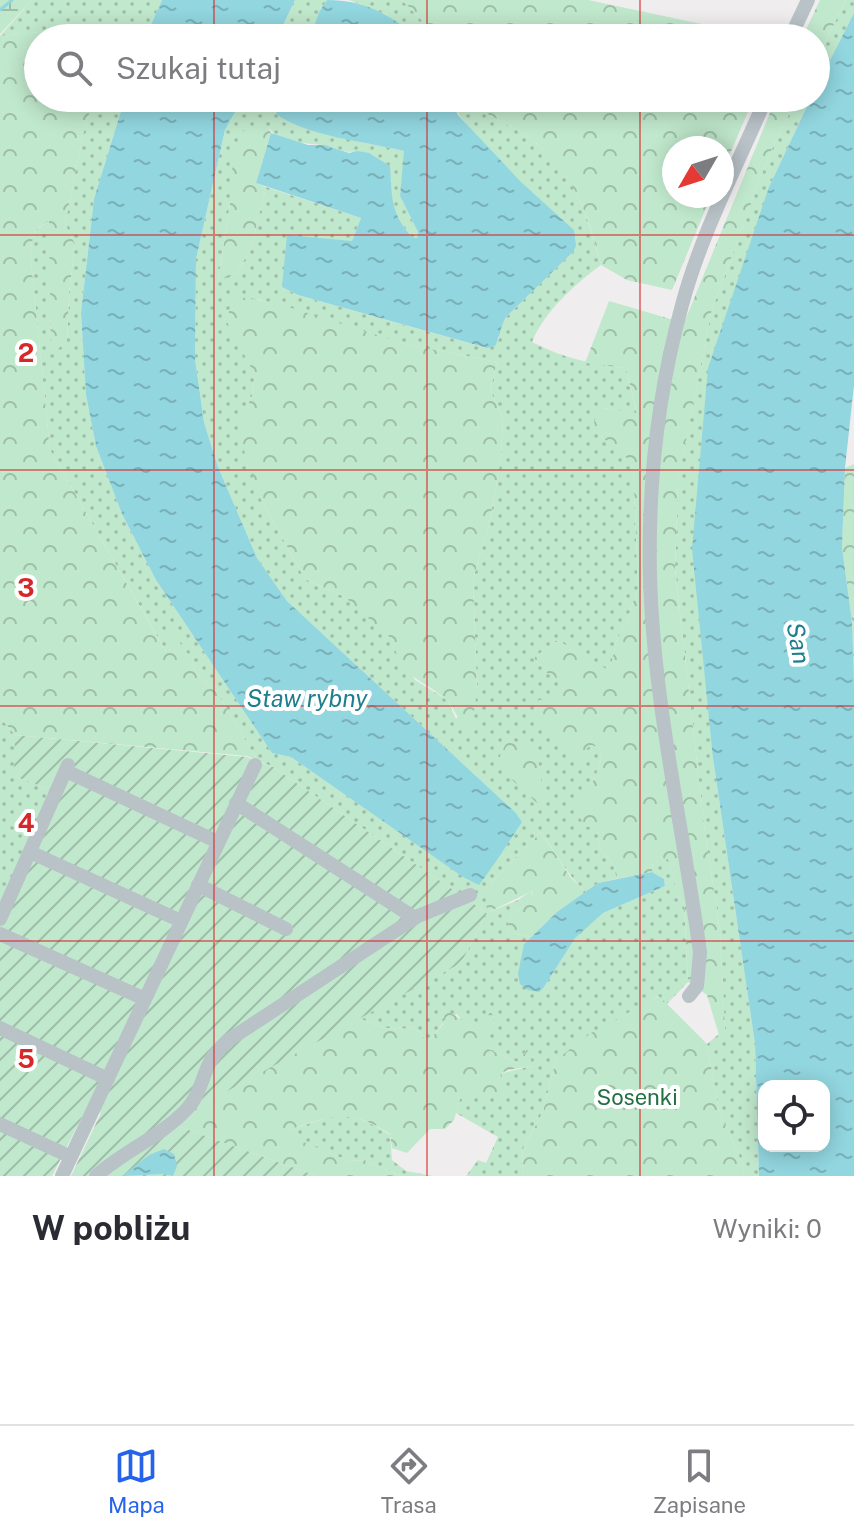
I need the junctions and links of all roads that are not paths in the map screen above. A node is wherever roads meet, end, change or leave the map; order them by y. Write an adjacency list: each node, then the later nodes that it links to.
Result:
1 (808, 0): 2 (lane)
2 (797, 24)
3 (760, 112): 15 (lane)
4 (255, 765): 5 (lane)
5 (236, 803): 6 (lane); 10 (lane)
6 (218, 842): 7 (lane); 8 (lane)
7 (30, 852): 11 (lane); 12 (lane)
8 (198, 885): 12 (lane); 13 (lane)
9 (470, 895): 10 (lane)
10 (415, 918): 22 (lane)
11 (0, 919)
12 (181, 921): 16 (lane)
13 (286, 929)
14 (0, 934): 16 (lane)
15 (689, 996)
16 (145, 999): 18 (lane)
17 (0, 1028): 18 (lane)
18 (108, 1079): 20 (lane)
19 (0, 1124): 20 (lane)
20 (71, 1157): 21 (lane)
21 (62, 1176)
22 (96, 1176)

